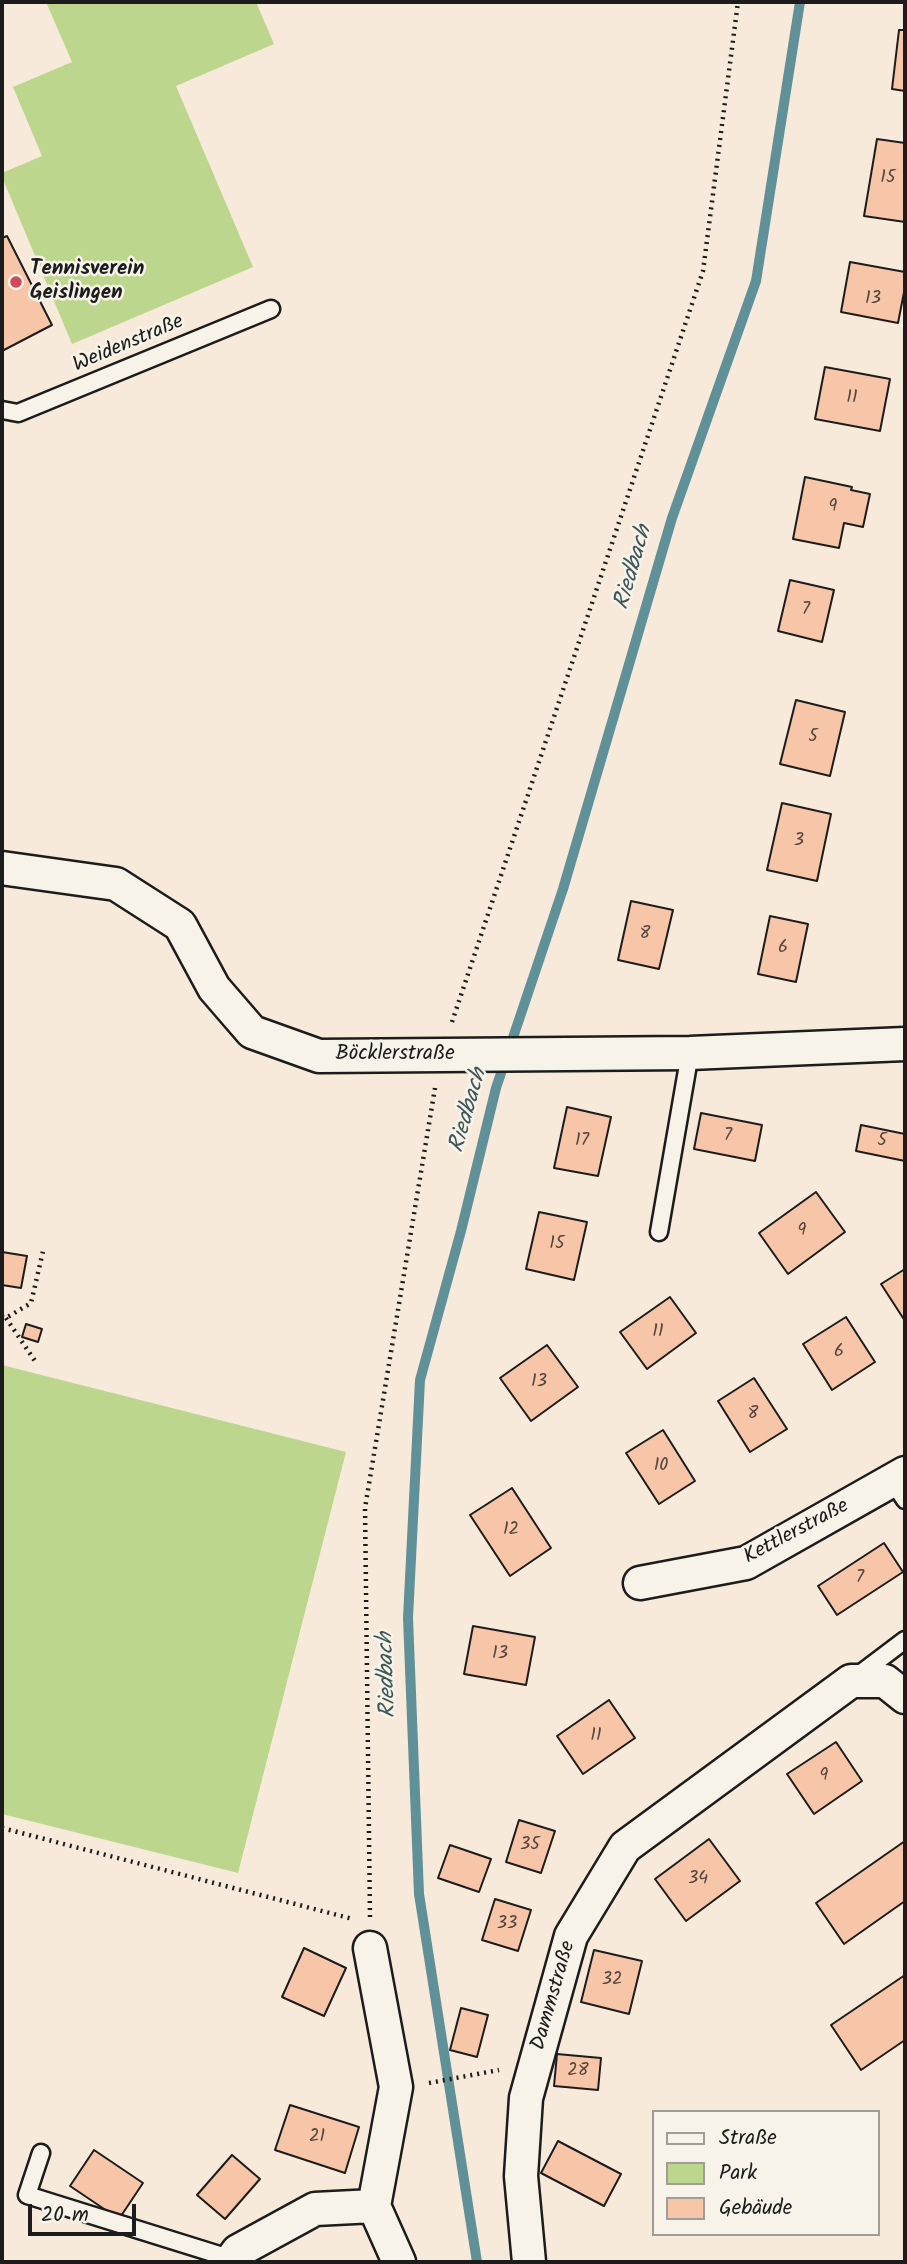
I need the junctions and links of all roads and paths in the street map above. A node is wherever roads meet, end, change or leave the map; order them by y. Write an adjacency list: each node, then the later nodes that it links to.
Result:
1 (738, 2): 7 (path)
2 (271, 309): 3 (lane, Weidenstraße)
3 (2, 410)
4 (2, 868): 7 (street, Böcklerstraße)
5 (905, 1044): 6 (street, Böcklerstraße)
6 (690, 1053): 7 (street, Böcklerstraße); 8 (lane)
7 (440, 1055): 18 (path)
8 (659, 1232)
9 (44, 1247): 10 (path)
10 (4, 1317): 11 (path)
11 (35, 1361)
12 (901, 1484): 13 (street, Kettlerstraße)
13 (640, 1583)
14 (905, 1640): 15 (lane)
15 (851, 1681): 16 (street); 25 (street, Dammstraße)
16 (895, 1689)
17 (2, 1828): 18 (path)
18 (370, 1935): 22 (street)
19 (479, 2073): 20 (path)
20 (439, 2082)
21 (41, 2153): 23 (lane)
22 (374, 2206): 23 (street); 24 (street)
23 (232, 2261)
24 (399, 2262)
25 (529, 2262)

